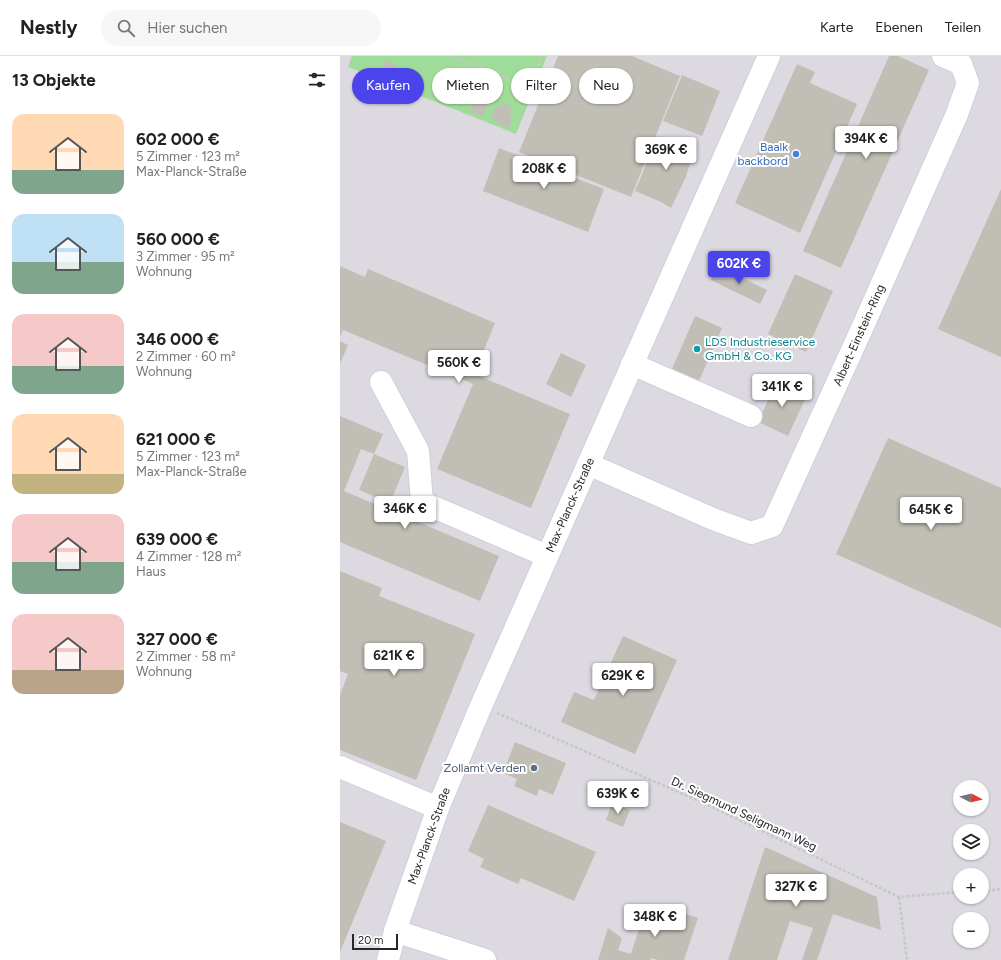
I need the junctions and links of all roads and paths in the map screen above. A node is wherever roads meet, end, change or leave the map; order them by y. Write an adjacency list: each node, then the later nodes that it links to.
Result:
1 (451, 56): 2 (path)
2 (542, 56)
3 (769, 56): 5 (street, Max-Planck-Straße)
4 (944, 56): 8 (street, Albert-Einstein-Ring)
5 (632, 364): 7 (street); 8 (street, Max-Planck-Straße)
6 (381, 382): 9 (street)
7 (752, 416)
8 (588, 464): 9 (street, Max-Planck-Straße)
9 (547, 556): 10 (street, Max-Planck-Straße)
10 (481, 706): 12 (street, Max-Planck-Straße); 16 (path, Dr. Siegmund Seligmann Weg)
11 (340, 767): 12 (street)
12 (438, 808): 17 (street, Max-Planck-Straße)
13 (1001, 889): 14 (path)
14 (989, 890)
15 (953, 893): 16 (path)
16 (899, 897): 21 (path)
17 (395, 931): 18 (street); 19 (street, Max-Planck-Straße)
18 (428, 951): 20 (street)
19 (388, 960)
20 (485, 960)
21 (907, 960)

